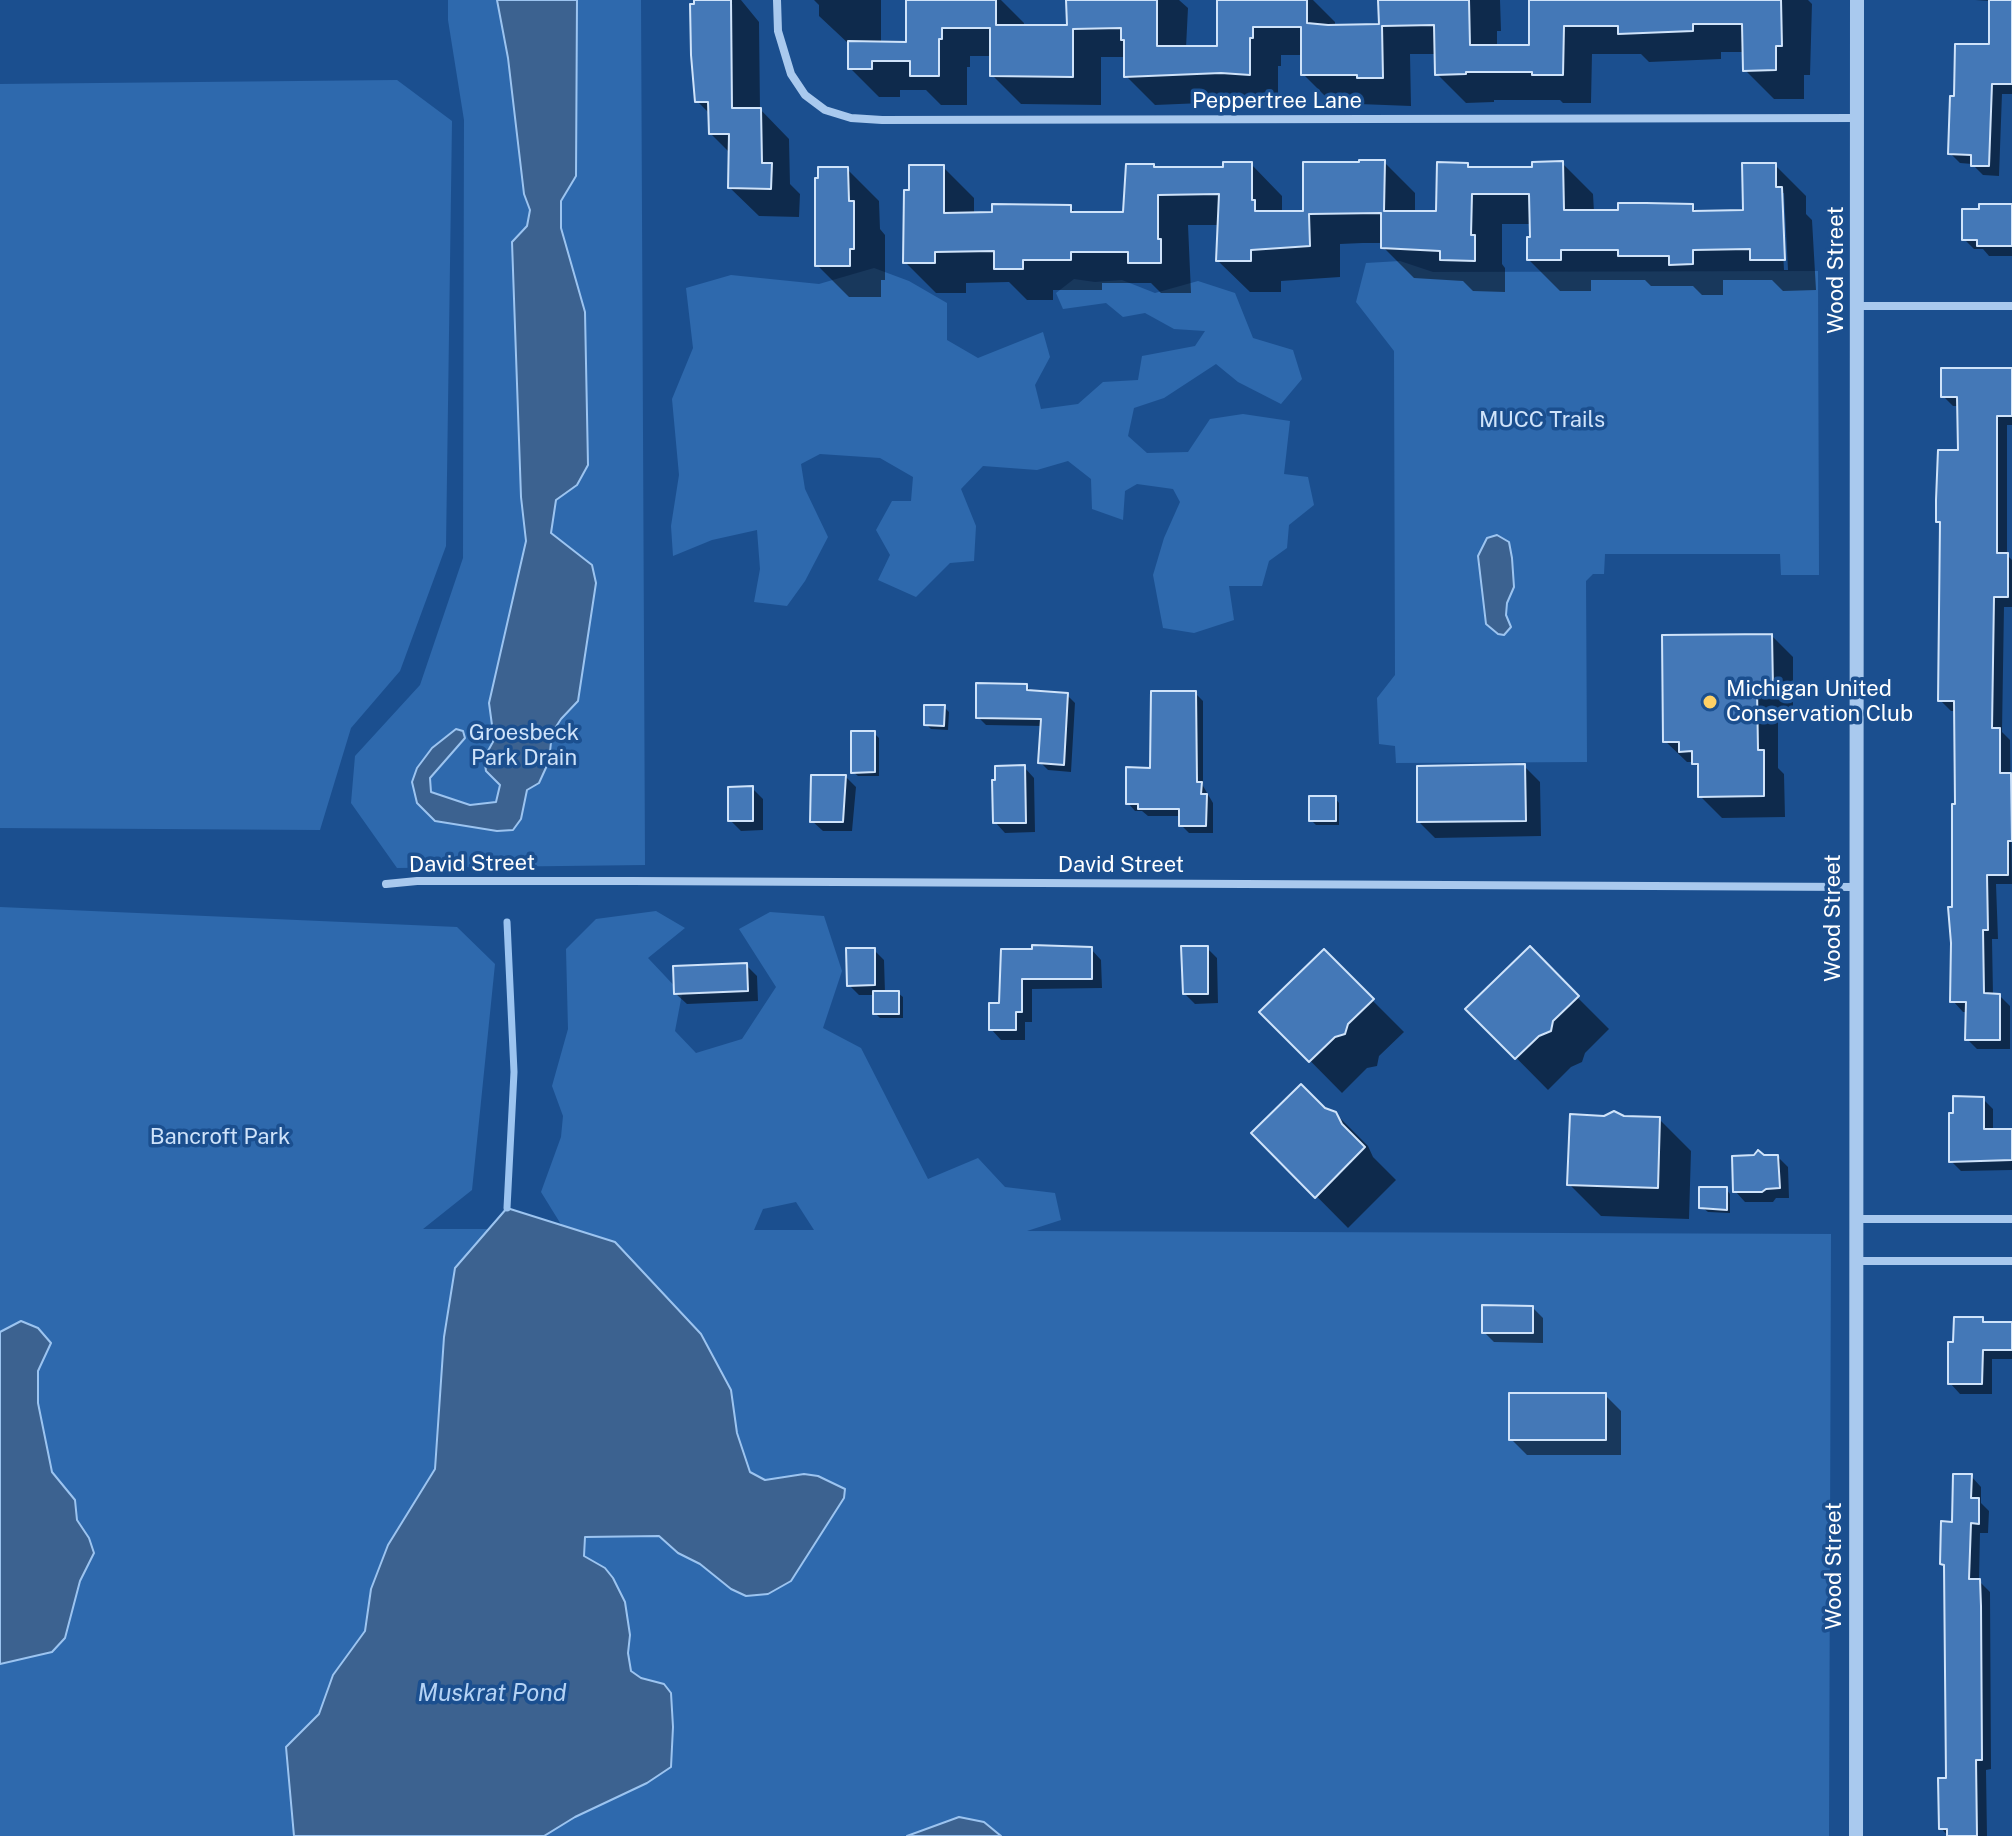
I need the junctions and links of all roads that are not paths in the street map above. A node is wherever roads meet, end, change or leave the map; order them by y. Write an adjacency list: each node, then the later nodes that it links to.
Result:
1 (777, 0): 3 (street, Peppertree Lane)
2 (1857, 0): 3 (street, Wood Street)
3 (1856, 118): 4 (street, Wood Street)
4 (1858, 306): 5 (street); 7 (street, Wood Street)
5 (2012, 306)
6 (386, 884): 7 (street, David Street)
7 (1855, 887): 8 (street, Wood Street)
8 (1857, 1219): 9 (street); 10 (street, Wood Street)
9 (2012, 1219)
10 (1858, 1261): 11 (street); 12 (street, Wood Street)
11 (2012, 1261)
12 (1856, 1836)

